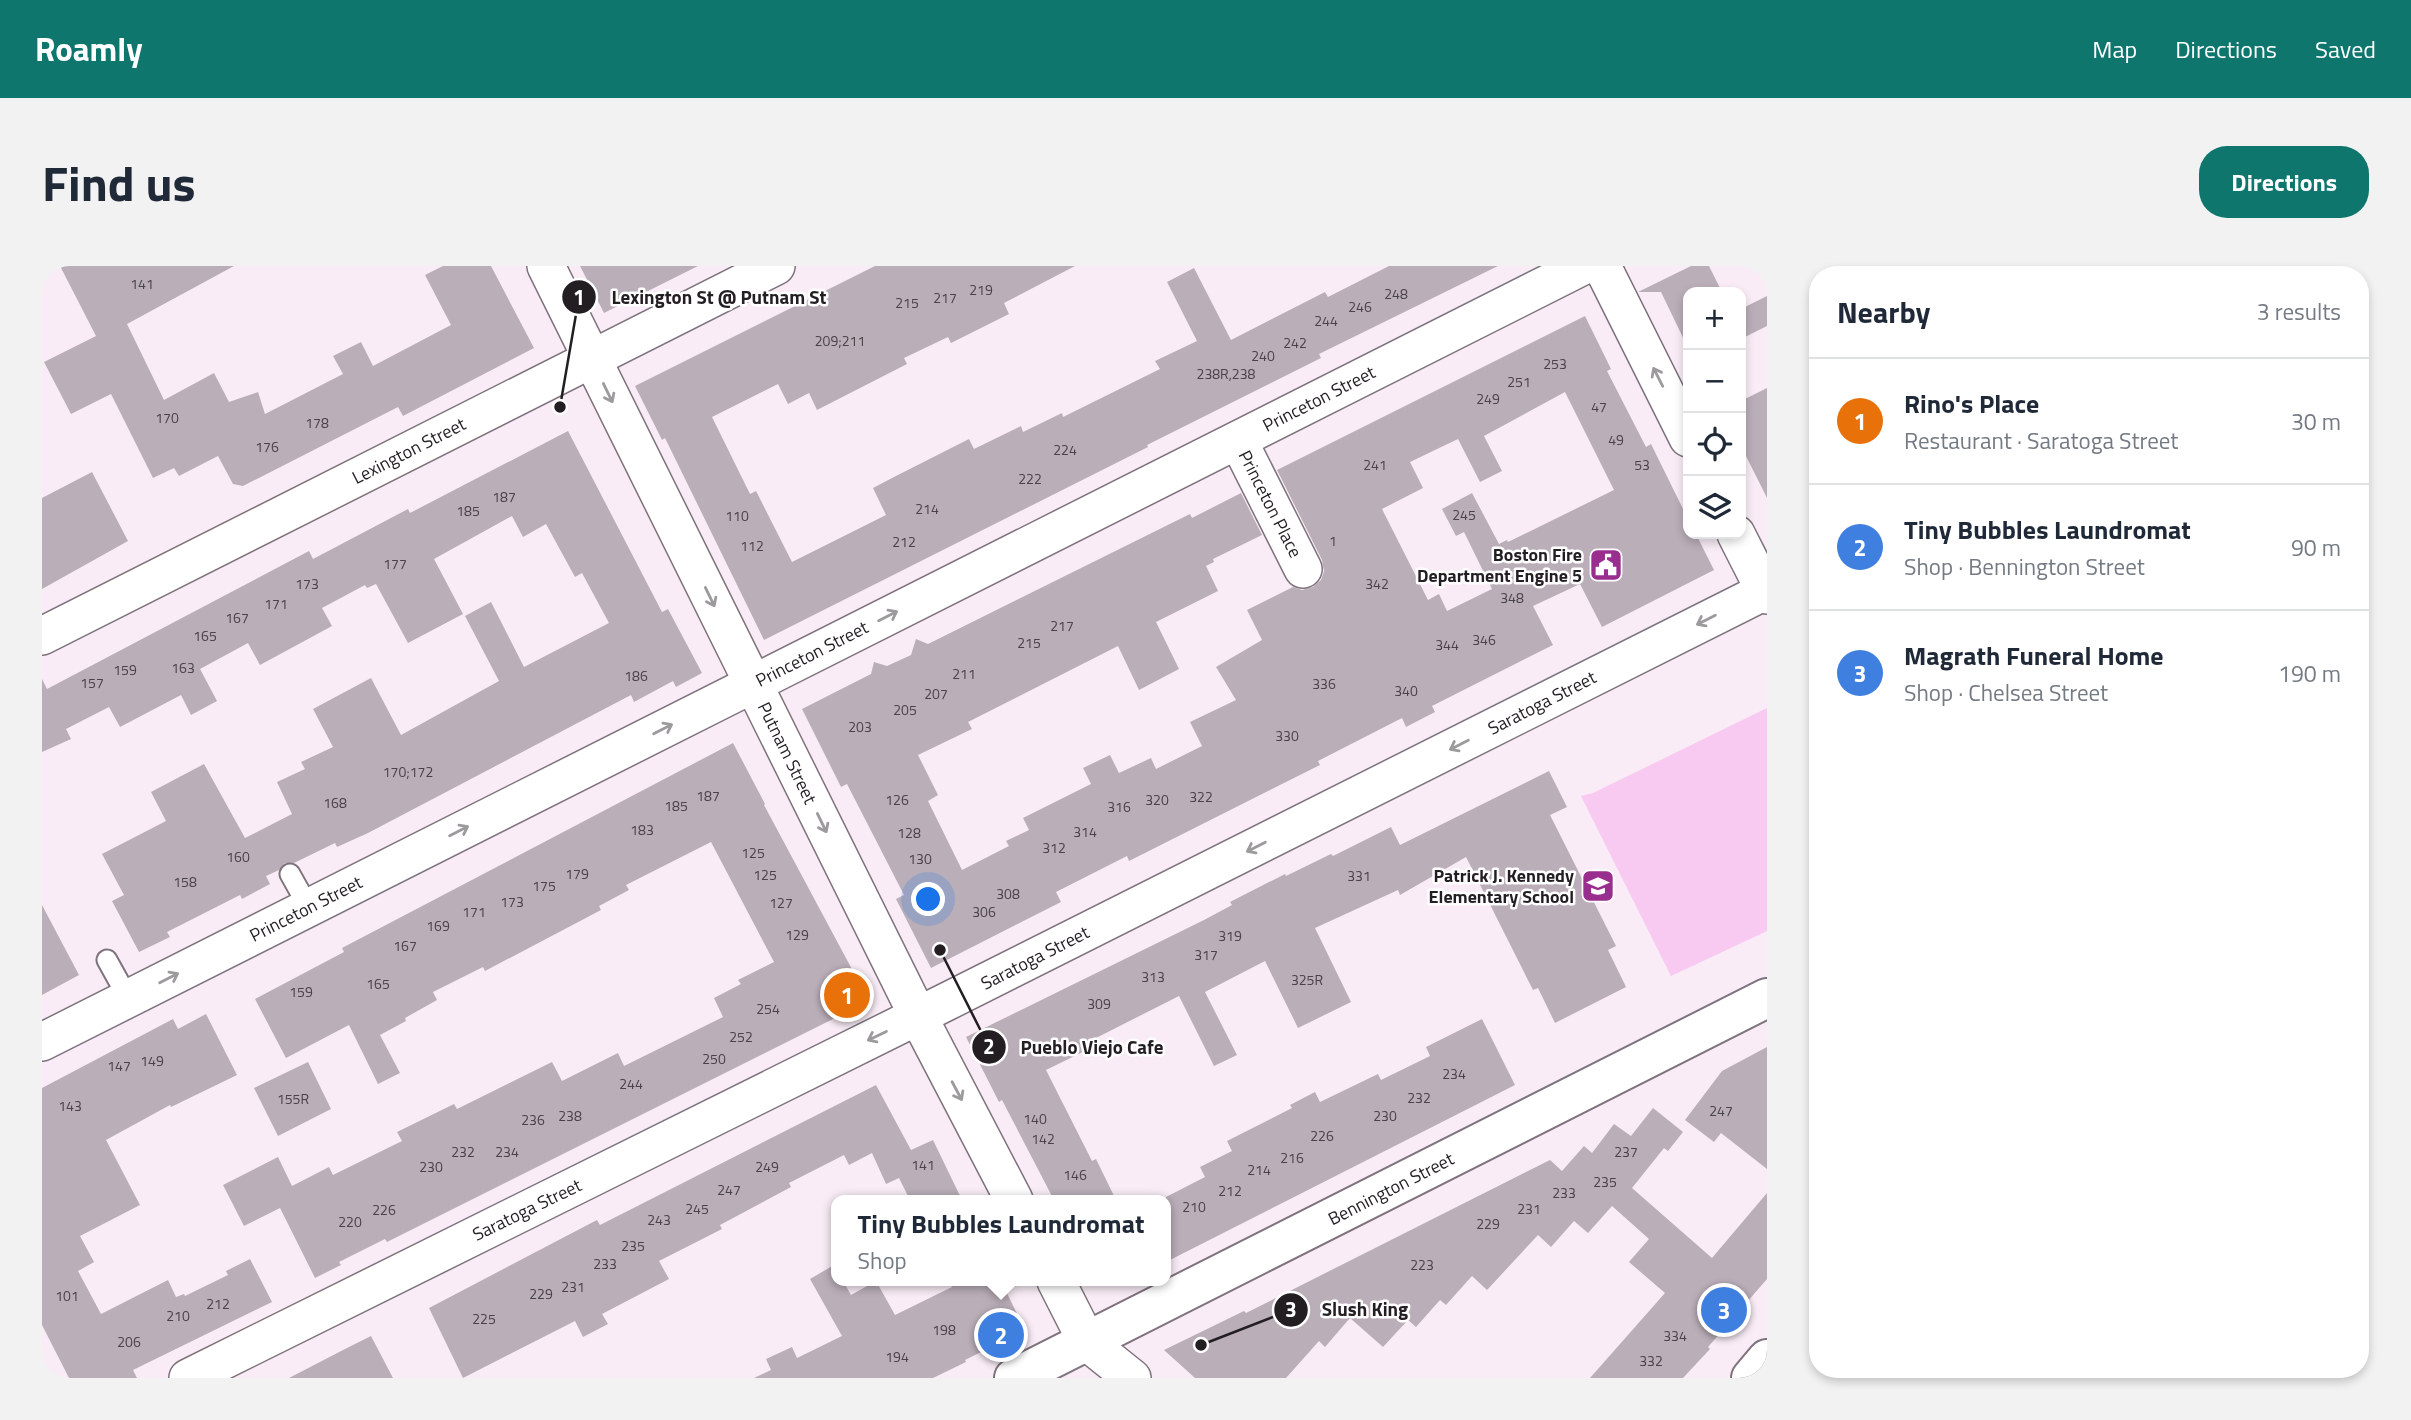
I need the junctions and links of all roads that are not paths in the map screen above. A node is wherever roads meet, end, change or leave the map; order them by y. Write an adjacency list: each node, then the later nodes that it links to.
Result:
1 (546, 266): 5 (street, Putnam Street)
2 (776, 266): 5 (street, Lexington Street)
3 (1583, 266): 7 (street, Princeton Street)
4 (1602, 266): 6 (street, one-way to 4)
5 (592, 359): 11 (street, Lexington Street); 12 (street, Putnam Street, one-way to 12)
6 (1683, 428)
7 (1238, 440): 9 (street, Princeton Place); 12 (street, Princeton Street, one-way to 7)
8 (1739, 539): 10 (street)
9 (1303, 569)
10 (1766, 592): 18 (street, Saratoga Street, one-way to 18)
11 (42, 636)
12 (753, 684): 14 (street, Princeton Street, one-way to 12); 18 (street, Putnam Street, one-way to 18)
13 (290, 874): 14 (lane)
14 (309, 908): 17 (street, Princeton Street, one-way to 14)
15 (107, 960): 17 (lane)
16 (1767, 998): 22 (main road, Bennington Street)
17 (128, 999): 19 (street, Princeton Street)
18 (918, 1016): 20 (street, Putnam Street, one-way to 20); 24 (street, Saratoga Street, one-way to 24)
19 (42, 1042)
20 (1011, 1195)
21 (1059, 1286): 22 (street)
22 (1087, 1342): 25 (main road, Bennington Street); 26 (street); 27 (street)
23 (1767, 1359): 28 (main road)
24 (188, 1378)
25 (1014, 1378)
26 (1056, 1378)
27 (1132, 1378)
28 (1751, 1378)

